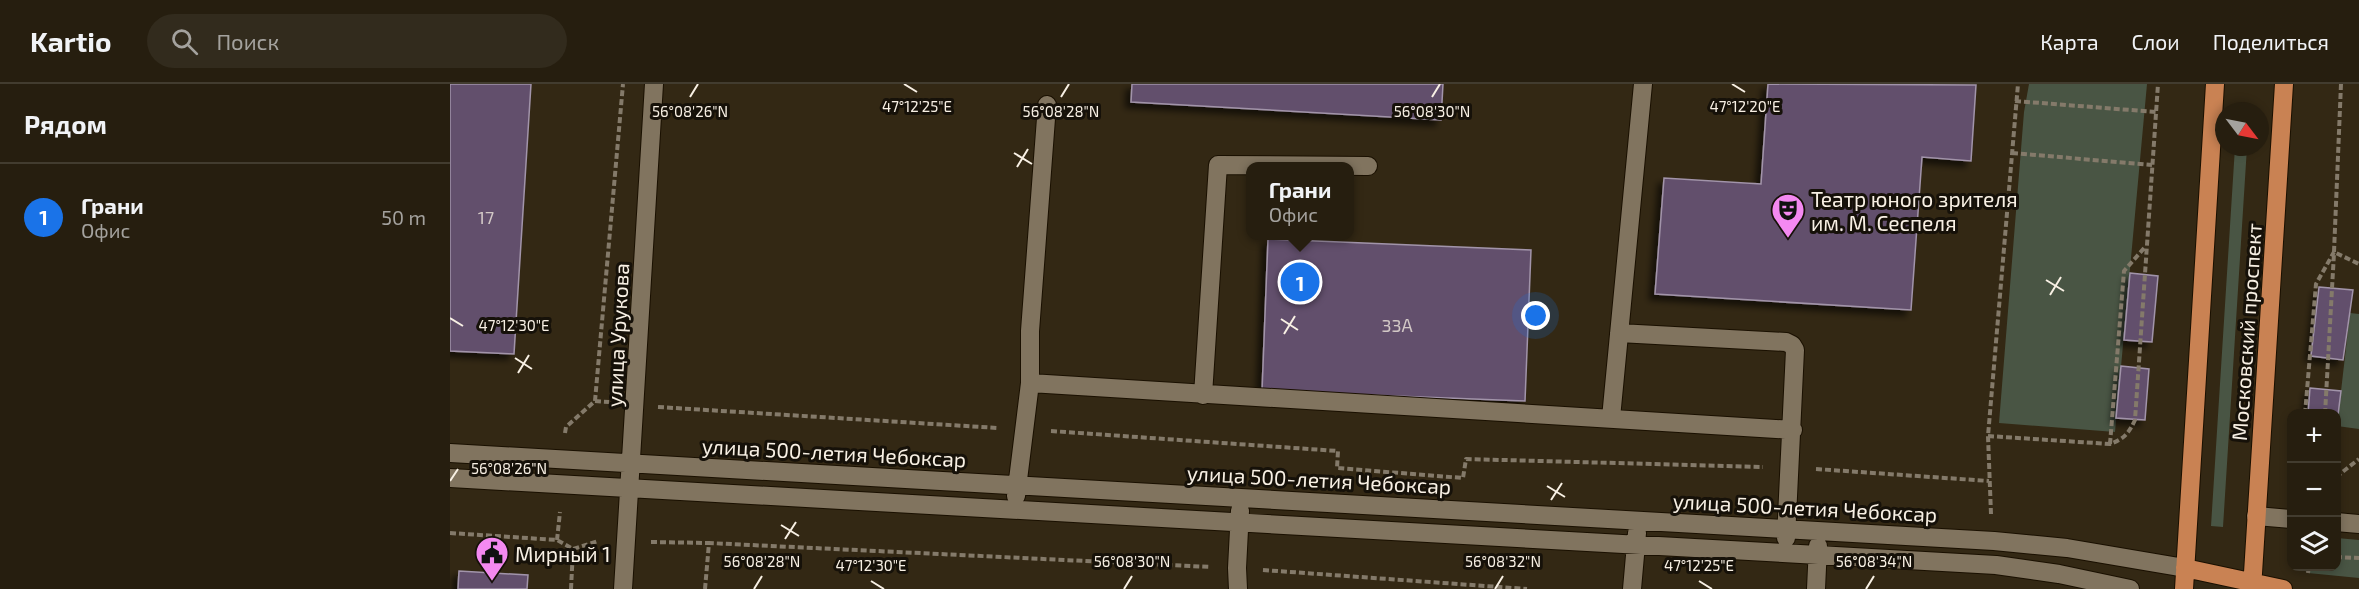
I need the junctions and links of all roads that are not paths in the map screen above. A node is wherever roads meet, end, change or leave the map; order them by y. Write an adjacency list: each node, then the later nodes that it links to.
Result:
1 (654, 84): 15 (street, улица Урукова)
2 (1643, 84): 9 (street)
3 (2215, 84): 32 (main road)
4 (2284, 84): 21 (main road, Московский проспект)
5 (1047, 105): 10 (street)
6 (1246, 165): 11 (street)
7 (1354, 166): 8 (street)
8 (1368, 166)
9 (1619, 333): 12 (street); 13 (street)
10 (1030, 383): 11 (street); 17 (street)
11 (1203, 395): 12 (street)
12 (1611, 418): 13 (street)
13 (1792, 430): 27 (street)
14 (450, 453): 15 (street, улица 500-летия Чебоксар)
15 (632, 463): 17 (street, улица 500-летия Чебоксар); 18 (street, улица Урукова)
16 (450, 478): 18 (street)
17 (1017, 485): 19 (street, улица 500-летия Чебоксар); 20 (street)
18 (631, 487): 20 (street); 34 (street, улица Урукова)
19 (1241, 498): 22 (street, улица 500-летия Чебоксар); 24 (street)
20 (1015, 509): 24 (street)
21 (2256, 516): 23 (street); 33 (main road, Московский проспект)
22 (1638, 519): 27 (street, улица 500-летия Чебоксар); 29 (street)
23 (2287, 519)
24 (1240, 522): 29 (street); 35 (street)
25 (2341, 522): 26 (street)
26 (2359, 524)
27 (1787, 528): 28 (street, улица 500-летия Чебоксар); 30 (street)
28 (1820, 530): 31 (street); 32 (street, улица 500-летия Чебоксар)
29 (1636, 545): 30 (street); 36 (street)
30 (1785, 555): 31 (street)
31 (1818, 557): 37 (street); 38 (street)
32 (2185, 568): 33 (main road); 39 (main road)
33 (2252, 586): 40 (main road)
34 (623, 589)
35 (1238, 589)
36 (1632, 589)
37 (1816, 589)
38 (2130, 589)
39 (2184, 589)
40 (2283, 589)

